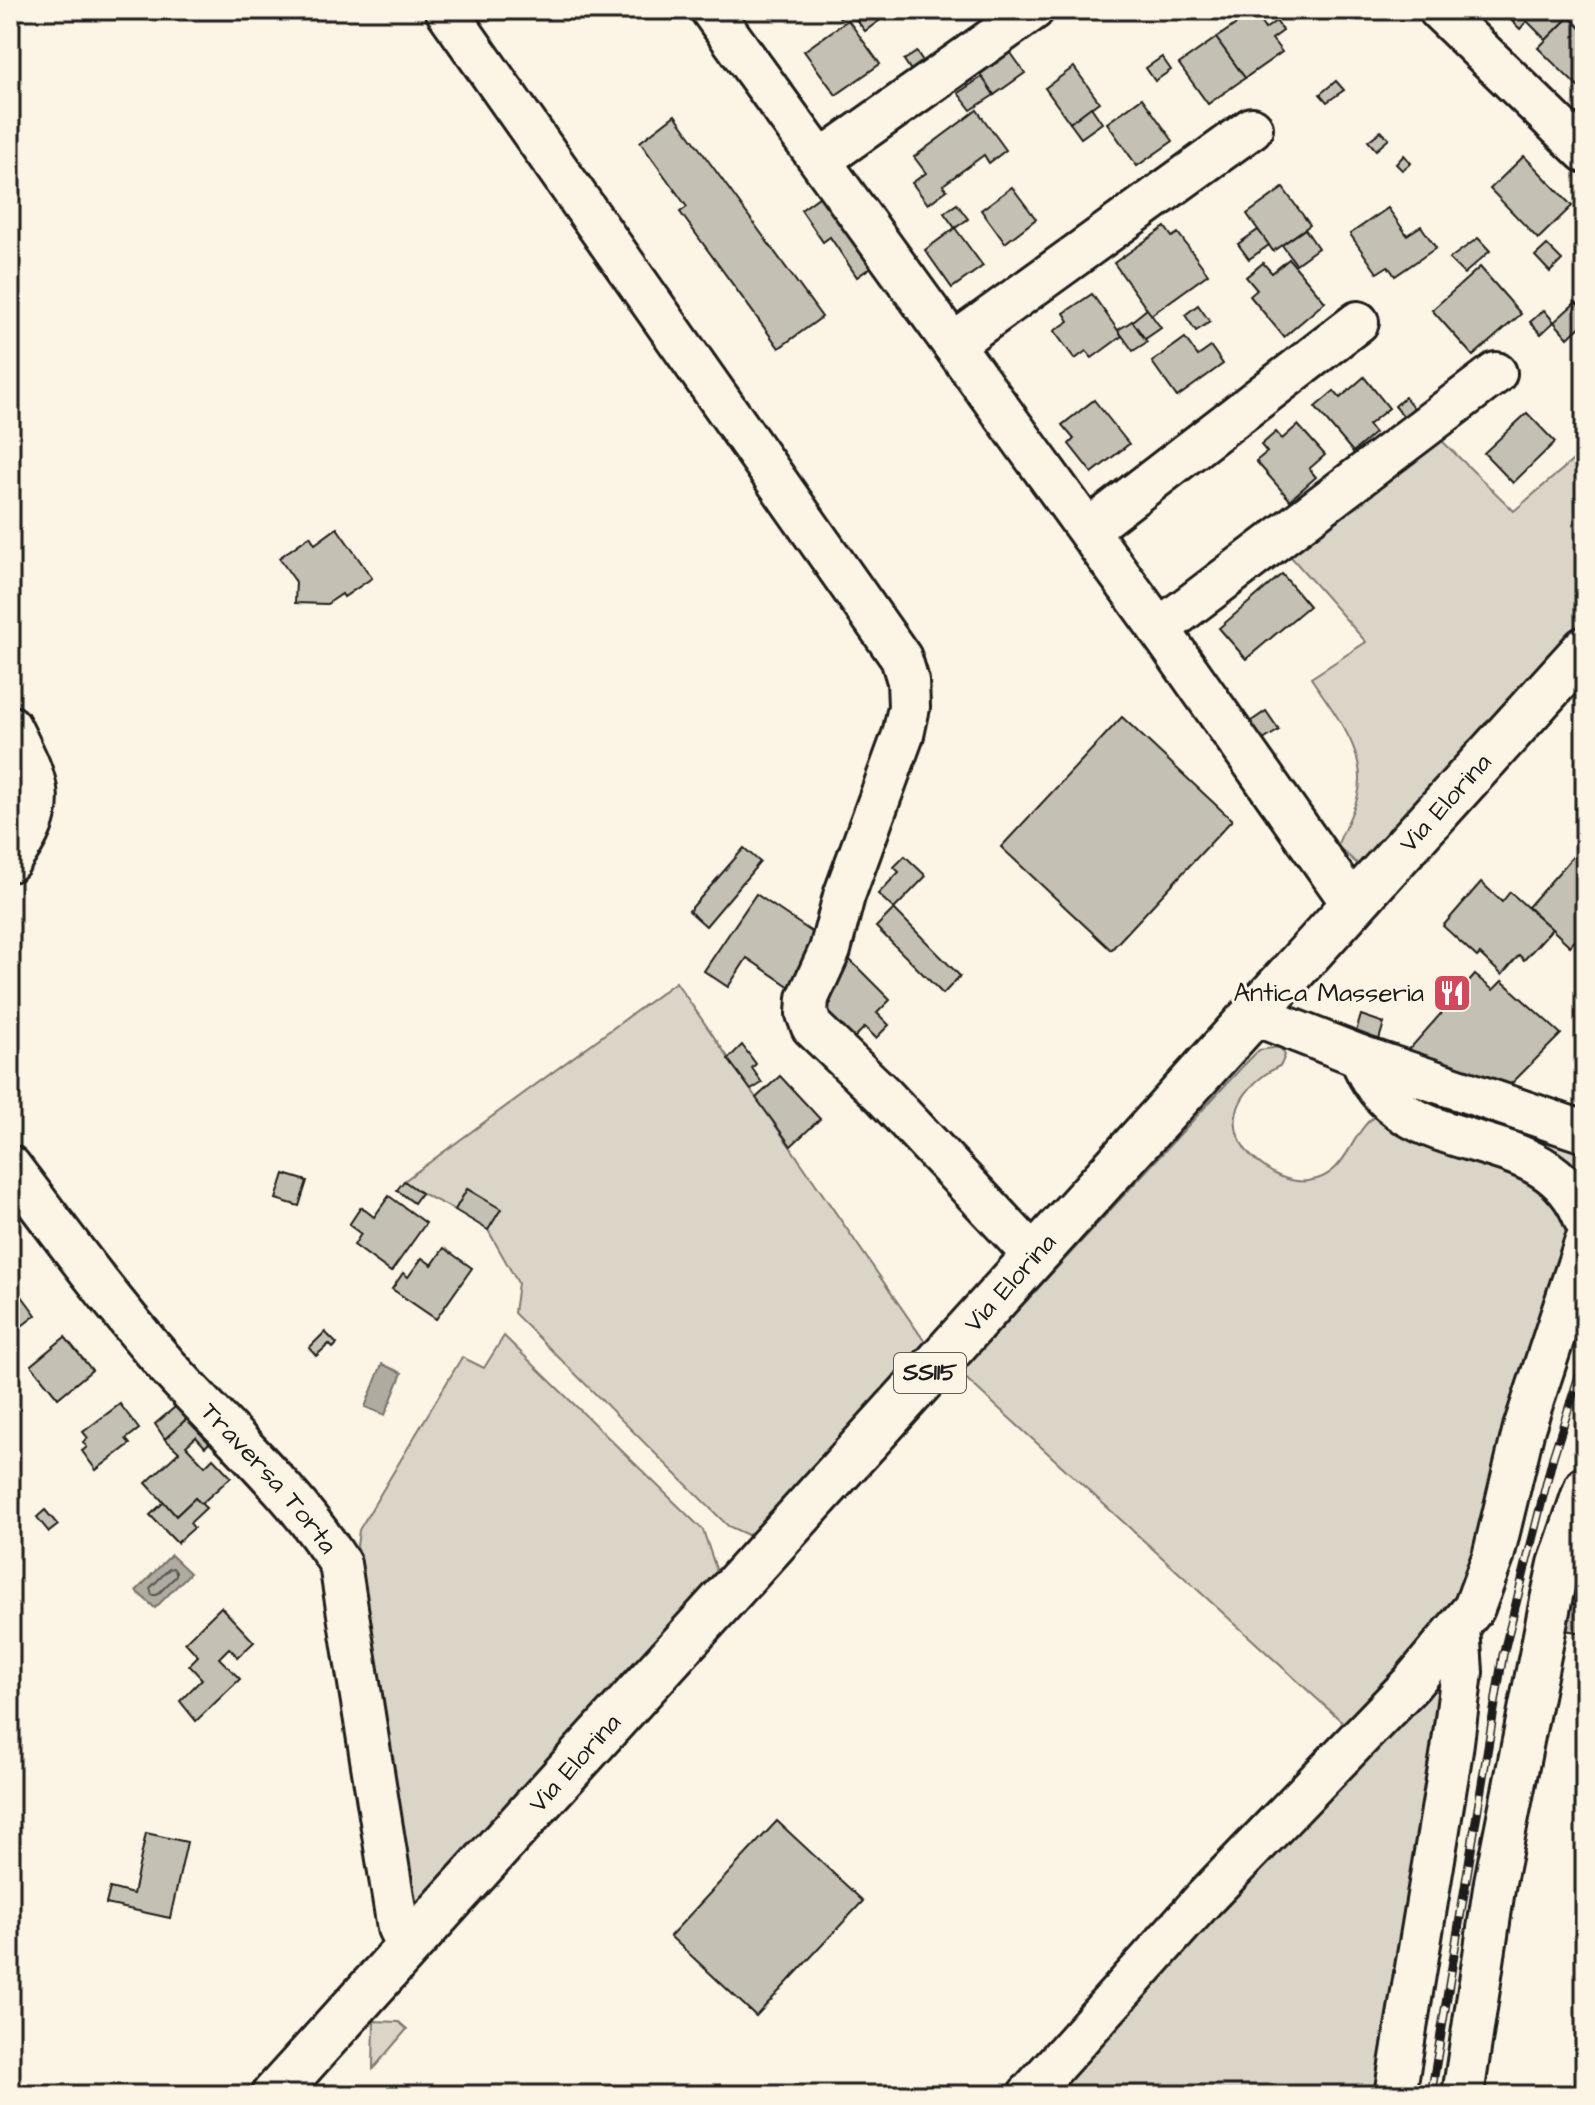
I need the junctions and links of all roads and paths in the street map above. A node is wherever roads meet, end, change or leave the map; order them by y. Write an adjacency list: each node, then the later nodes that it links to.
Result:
1 (446, 10): 23 (street)
2 (711, 10): 7 (street)
3 (1033, 10): 7 (street)
4 (1439, 10): 6 (street)
5 (1252, 128): 9 (street)
6 (1585, 152)
7 (821, 160): 9 (street)
8 (1358, 322): 11 (street)
9 (953, 344): 11 (street)
10 (1496, 373): 12 (street)
11 (1088, 530): 12 (street)
12 (1159, 629): 16 (street)
13 (1585, 649): 16 (main road, Via Elorina / SS115)
14 (10, 726): 15 (street)
15 (10, 861)
16 (1353, 905): 17 (main road, Via Elorina / SS115)
17 (1255, 1015): 18 (street); 23 (main road, Via Elorina / SS115)
18 (1360, 1056): 19 (street); 21 (street)
19 (1583, 1130)
20 (10, 1166): 26 (street, Traversa Torta)
21 (1585, 1221)
22 (1585, 1243): 25 (street)
23 (1035, 1257): 26 (main road, Via Elorina / SS115)
24 (1585, 1487): 30 (street)
25 (1459, 1627): 28 (street); 29 (street)
26 (408, 1948): 27 (main road, Via Elorina / SS115)
27 (274, 2095)
28 (1028, 2095)
29 (1395, 2095)
30 (1463, 2095)

